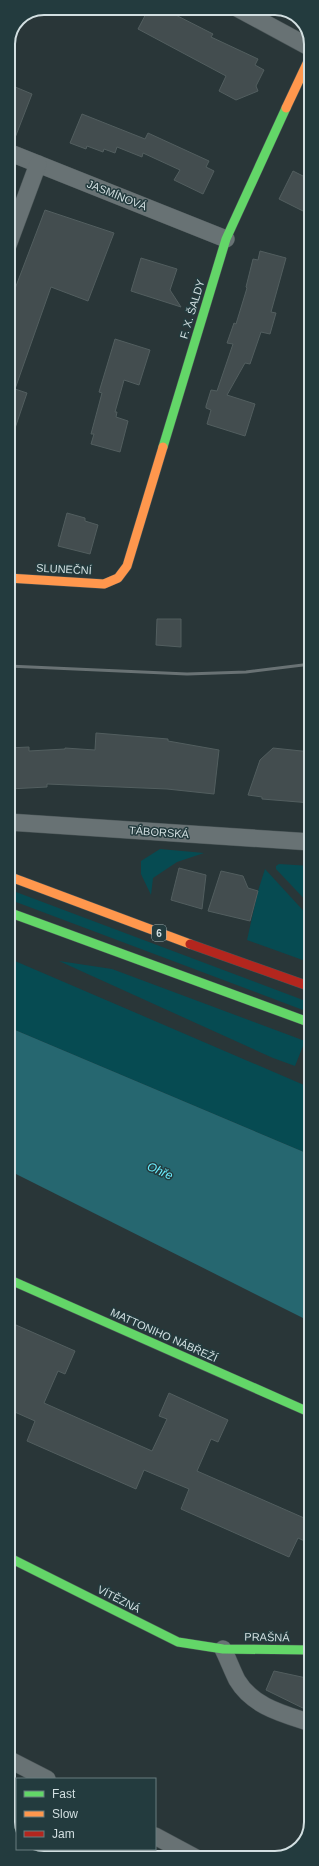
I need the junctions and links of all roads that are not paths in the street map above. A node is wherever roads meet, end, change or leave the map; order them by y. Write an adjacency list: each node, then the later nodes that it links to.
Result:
1 (250, 15): 2 (street)
2 (304, 44)
3 (304, 70): 7 (main road, F. X. ŠALDY)
4 (15, 155): 5 (street, JASMÍNOVÁ)
5 (38, 164): 6 (street); 7 (street, JASMÍNOVÁ)
6 (15, 226)
7 (226, 239): 9 (main road, F. X. ŠALDY)
8 (15, 578): 9 (main road, SLUNEČNÍ)
9 (118, 578)
10 (15, 822): 11 (street, TÁBORSKÁ)
11 (304, 842)
12 (15, 879): 14 (main road, 6)
13 (15, 915): 15 (main road)
14 (304, 985)
15 (304, 1020)
16 (15, 1282): 17 (main road, MATTONIHO NÁBŘEŽÍ)
17 (304, 1410)
18 (15, 1560): 19 (main road, VÍTĚZNÁ)
19 (223, 1649): 20 (main road, PRAŠNÁ); 21 (street)
20 (304, 1650)
21 (304, 1721)
22 (15, 1763): 23 (street)
23 (45, 1778)
24 (156, 1837): 25 (street)
25 (183, 1851)

